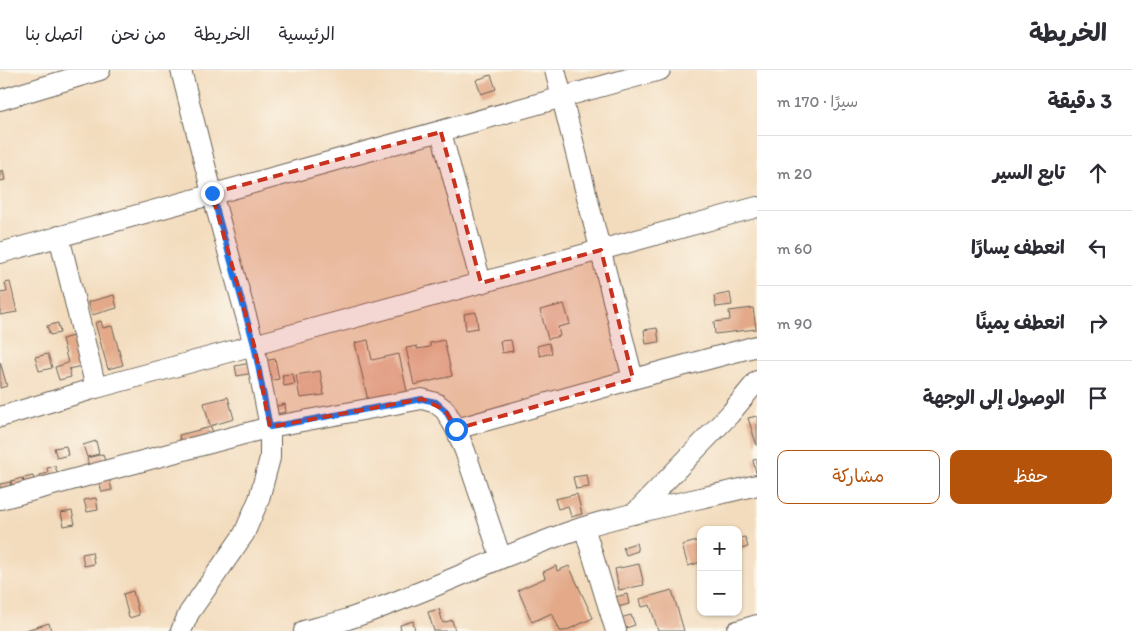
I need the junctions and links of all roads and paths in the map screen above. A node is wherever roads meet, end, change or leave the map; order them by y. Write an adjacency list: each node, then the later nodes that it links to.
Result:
1 (100, 70): 6 (street)
2 (181, 70): 8 (street)
3 (556, 70): 5 (street)
4 (660, 70): 5 (street)
5 (562, 98): 7 (street); 11 (street)
6 (0, 100)
7 (441, 132): 8 (street); 13 (street)
8 (212, 193): 10 (street); 14 (street)
9 (757, 207): 11 (street)
10 (59, 236): 12 (street); 18 (street)
11 (601, 250): 13 (street); 16 (street)
12 (0, 253)
13 (481, 283): 14 (street)
14 (254, 345): 18 (street); 20 (street)
15 (757, 346): 16 (street)
16 (633, 379): 21 (street)
17 (757, 381): 24 (street)
18 (96, 388): 19 (street)
19 (0, 417)
20 (270, 427): 21 (street); 23 (street); 28 (street)
21 (456, 429): 26 (street)
22 (757, 485): 24 (street)
23 (0, 499)
24 (634, 514): 25 (street)
25 (584, 528): 26 (street); 30 (street)
26 (501, 558): 29 (street)
27 (757, 624): 31 (street)
28 (182, 631)
29 (304, 631)
30 (616, 631)
31 (737, 631)

